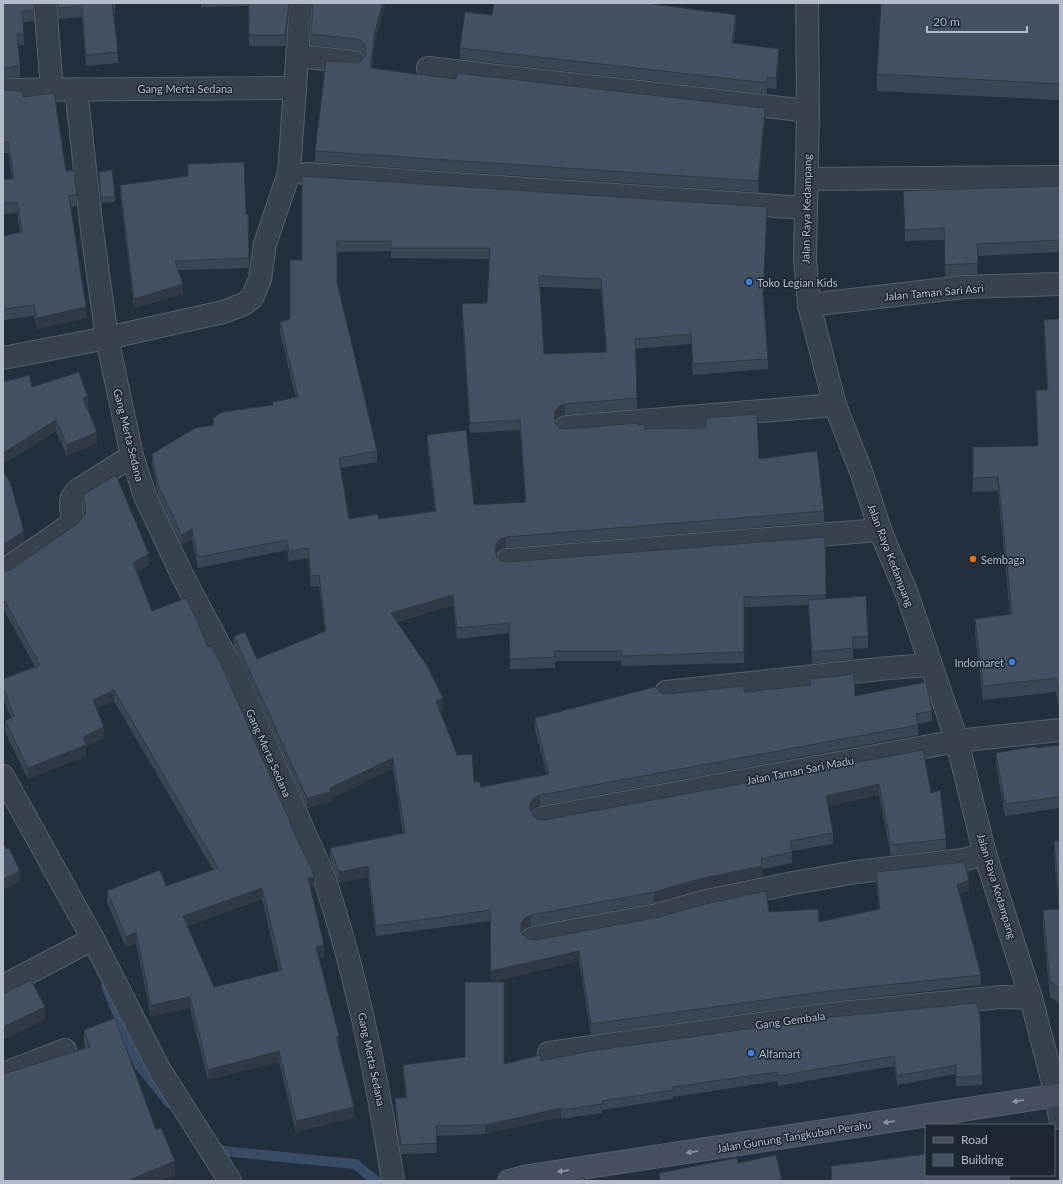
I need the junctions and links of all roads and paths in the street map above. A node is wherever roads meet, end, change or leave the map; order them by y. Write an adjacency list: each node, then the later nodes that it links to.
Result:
1 (45, 3): 8 (street)
2 (301, 3): 4 (street)
3 (807, 3): 11 (street, Jalan Raya Kedampang)
4 (297, 56): 5 (street); 7 (street)
5 (354, 62)
6 (428, 68): 11 (street)
7 (295, 88): 9 (street, Gang Merta Sedana); 18 (street)
8 (52, 89): 9 (street, Gang Merta Sedana); 10 (street, Gang Merta Sedana)
9 (76, 89): 18 (street, Gang Merta Sedana)
10 (3, 90)
11 (808, 111): 14 (street, Jalan Raya Kedampang)
12 (306, 174): 15 (street)
13 (1060, 178): 14 (street)
14 (807, 179): 15 (street, Jalan Raya Kedampang)
15 (806, 208): 17 (street, Jalan Raya Kedampang)
16 (1060, 284): 17 (street, Jalan Taman Sari Asri)
17 (809, 305): 20 (street, Jalan Raya Kedampang)
18 (107, 338): 19 (street); 22 (street, Gang Merta Sedana)
19 (3, 358)
20 (835, 405): 21 (street); 23 (street, Jalan Raya Kedampang)
21 (566, 427)
22 (132, 456): 25 (street); 43 (street, Gang Merta Sedana)
23 (880, 530): 24 (street); 26 (street, Jalan Raya Kedampang)
24 (507, 560)
25 (3, 571)
26 (930, 665): 27 (street); 29 (street, Jalan Raya Kedampang)
27 (666, 692)
28 (1060, 730): 29 (street, Jalan Taman Sari Madu)
29 (957, 741): 31 (street, Jalan Taman Sari Madu); 32 (street, Jalan Raya Kedampang)
30 (3, 776): 34 (street)
31 (542, 818)
32 (985, 854): 33 (street); 36 (street, Jalan Raya Kedampang)
33 (534, 938)
34 (93, 939): 35 (street); 42 (street)
35 (3, 984)
36 (1031, 998): 38 (street, Gang Gembala); 40 (street, Jalan Raya Kedampang)
37 (65, 1050): 39 (street)
38 (549, 1053)
39 (3, 1074)
40 (1058, 1095): 41 (street); 44 (main road, Jalan Gunung Tangkuban Perahu, one-way to 44)
41 (1060, 1118)
42 (230, 1181)
43 (394, 1181)
44 (509, 1181)

